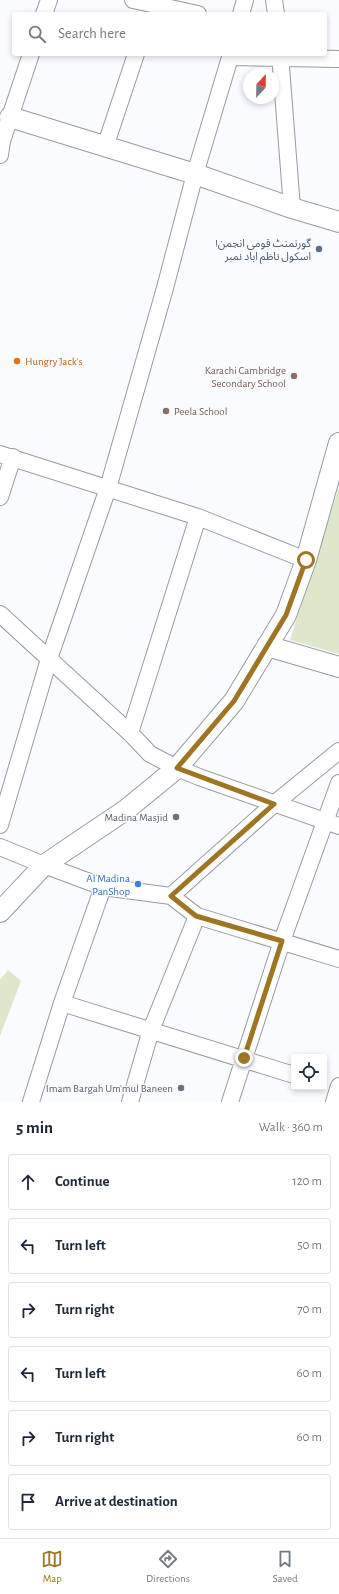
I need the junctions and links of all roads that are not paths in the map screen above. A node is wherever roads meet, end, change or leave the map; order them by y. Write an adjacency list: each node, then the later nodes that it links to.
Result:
1 (49, 0): 6 (street)
2 (134, 0): 5 (street)
3 (245, 0): 8 (street)
4 (274, 0): 9 (street)
5 (151, 6): 7 (street)
6 (45, 12)
7 (186, 12)
8 (242, 12)
9 (276, 12)
10 (30, 56): 15 (street)
11 (135, 56): 16 (street)
12 (231, 56): 18 (street)
13 (280, 56): 14 (street); 19 (street)
14 (339, 59)
15 (10, 117): 16 (street); 17 (street)
16 (105, 147): 18 (street)
17 (0, 155)
18 (195, 174): 19 (street); 23 (street)
19 (292, 208): 20 (street)
20 (339, 222)
21 (339, 444): 26 (street)
22 (6, 456): 23 (street); 24 (street)
23 (108, 488): 25 (street); 29 (street)
24 (0, 497)
25 (198, 517): 26 (street); 31 (street)
26 (306, 560): 28 (street)
27 (0, 614): 29 (street)
28 (267, 646): 30 (street); 33 (street)
29 (50, 659): 31 (street); 37 (street)
30 (339, 667)
31 (130, 733): 33 (street)
32 (339, 751): 35 (street)
33 (177, 768): 35 (street); 39 (street)
34 (339, 782): 36 (street)
35 (274, 804): 36 (street); 41 (street)
36 (332, 824): 44 (street)
37 (0, 825)
38 (0, 847): 39 (street)
39 (44, 865): 40 (street); 42 (street)
40 (103, 888): 41 (street); 46 (street)
41 (171, 896): 43 (street)
42 (0, 912)
43 (196, 916): 44 (street); 47 (street)
44 (282, 941): 45 (street); 48 (street)
45 (339, 959)
46 (62, 1002): 47 (street); 50 (street)
47 (151, 1030): 48 (street); 51 (street)
48 (244, 1058): 49 (street); 52 (street)
49 (291, 1074)
50 (30, 1102)
51 (130, 1102)
52 (230, 1102)

